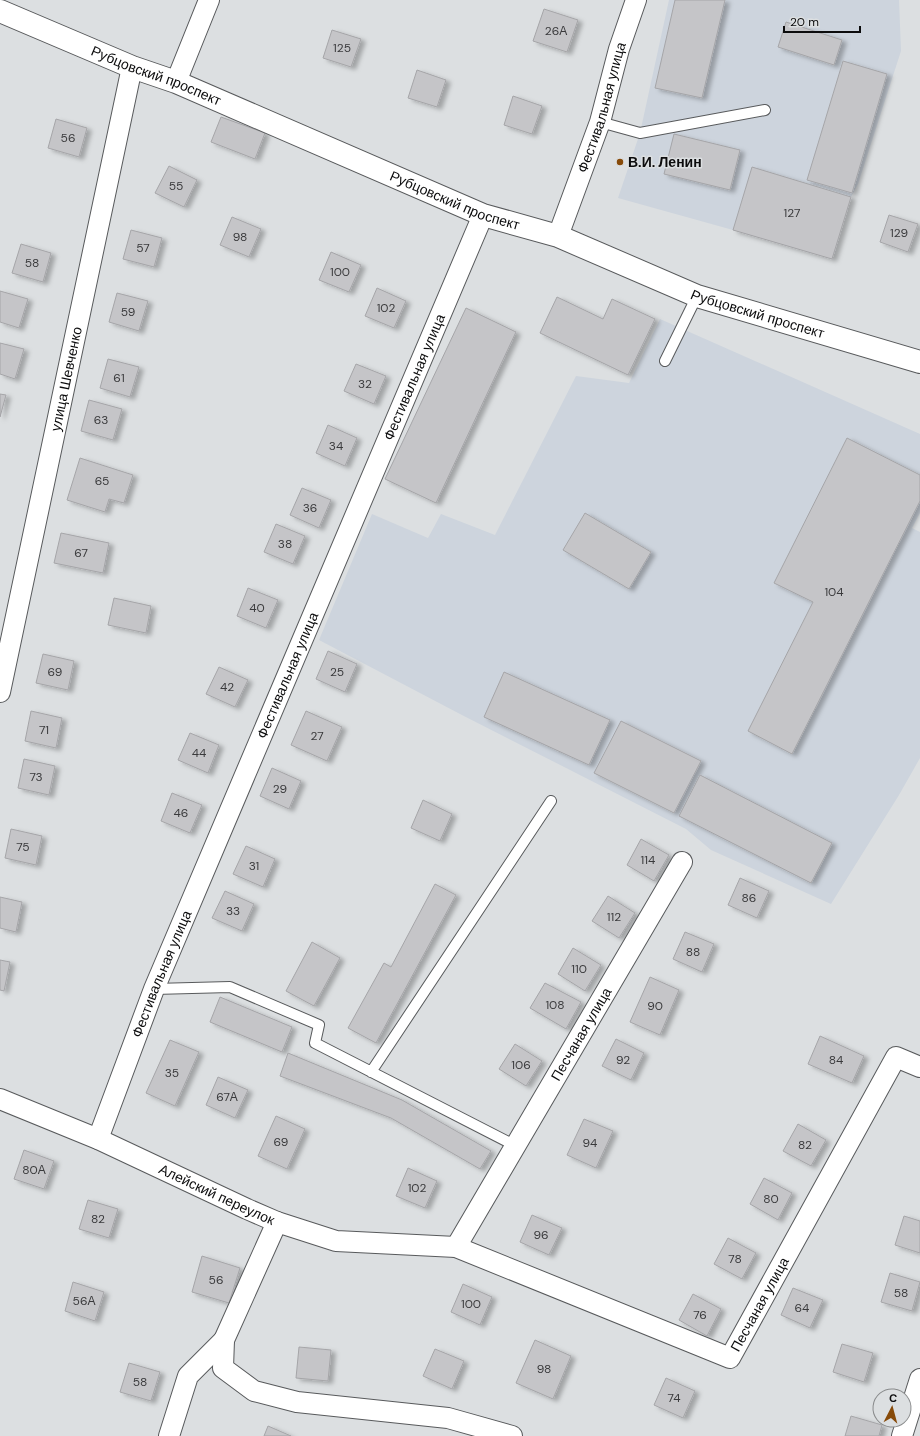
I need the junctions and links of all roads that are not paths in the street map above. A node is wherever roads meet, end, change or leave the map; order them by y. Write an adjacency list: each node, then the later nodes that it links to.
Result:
1 (209, 0): 5 (street)
2 (636, 0): 7 (street, Фестивальная улица)
3 (0, 11): 4 (street, Рубцовский проспект)
4 (132, 67): 5 (street, Рубцовский проспект); 13 (street, улица Шевченко)
5 (176, 82): 8 (street, Рубцовский проспект)
6 (765, 110): 7 (lane)
7 (600, 122): 9 (street, Фестивальная улица)
8 (484, 215): 9 (street, Рубцовский проспект); 16 (street, Фестивальная улица)
9 (558, 236): 10 (street, Рубцовский проспект)
10 (697, 296): 11 (lane); 12 (street, Рубцовский проспект)
11 (665, 361)
12 (920, 362)
13 (0, 692)
14 (550, 801): 18 (lane)
15 (682, 862): 21 (street, Песчаная улица)
16 (154, 989): 18 (lane); 20 (street, Фестивальная улица)
17 (920, 1067): 23 (street, Песчаная улица)
18 (371, 1072): 21 (lane)
19 (0, 1099): 20 (street, Алейский переулок)
20 (98, 1139): 22 (street, Алейский переулок)
21 (516, 1146): 23 (street, Песчаная улица)
22 (277, 1222): 23 (street, Песчаная улица); 24 (street, Алейский переулок)
23 (456, 1248)
24 (224, 1340): 26 (street); 27 (street, Алейский переулок)
25 (920, 1379): 28 (street)
26 (169, 1436)
27 (512, 1436)
28 (902, 1436)

